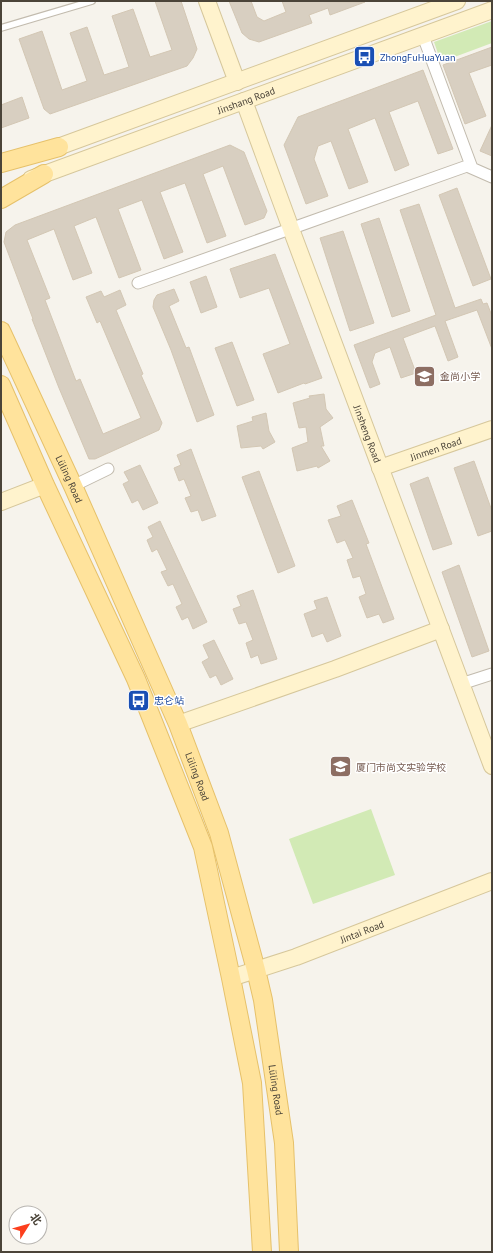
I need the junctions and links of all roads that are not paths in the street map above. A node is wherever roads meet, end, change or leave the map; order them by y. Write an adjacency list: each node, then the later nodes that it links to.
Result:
1 (92, 1): 5 (lane)
2 (206, 1): 7 (street)
3 (457, 1): 7 (street, Jinshang Road)
4 (492, 10): 6 (street, Jinshang Road)
5 (1, 28)
6 (422, 36): 8 (street, Jinshang Road); 12 (street)
7 (237, 82): 9 (street, Jinshang Road)
8 (244, 101): 13 (street, Jinshang Road); 17 (street, Jinsheng Road)
9 (59, 147): 10 (main road); 11 (street, Jinshang Road)
10 (1, 163)
11 (1, 168)
12 (472, 168): 14 (street); 17 (street)
13 (44, 174): 15 (street, Jinshang Road); 16 (main road)
14 (492, 177)
15 (1, 191)
16 (1, 199)
17 (291, 228): 18 (street); 22 (street, Jinsheng Road)
18 (138, 283)
19 (1, 331): 25 (main road, Lüling Road)
20 (1, 385): 24 (main road)
21 (492, 429): 22 (street, Jinmen Road)
22 (380, 468): 27 (street, Jinsheng Road)
23 (108, 469): 25 (street)
24 (45, 485): 26 (street); 34 (main road)
25 (73, 486): 30 (main road, Lüling Road)
26 (1, 502)
27 (441, 629): 29 (street, Jinsheng Road); 30 (street)
28 (492, 674): 29 (street)
29 (461, 684): 31 (street, Jinsheng Road)
30 (178, 724): 33 (main road, Lüling Road)
31 (492, 766)
32 (492, 881): 33 (street, Jintai Road)
33 (256, 970): 34 (street, Jintai Road); 36 (main road, Lüling Road)
34 (231, 978): 35 (main road)
35 (262, 1252)
36 (289, 1252)

